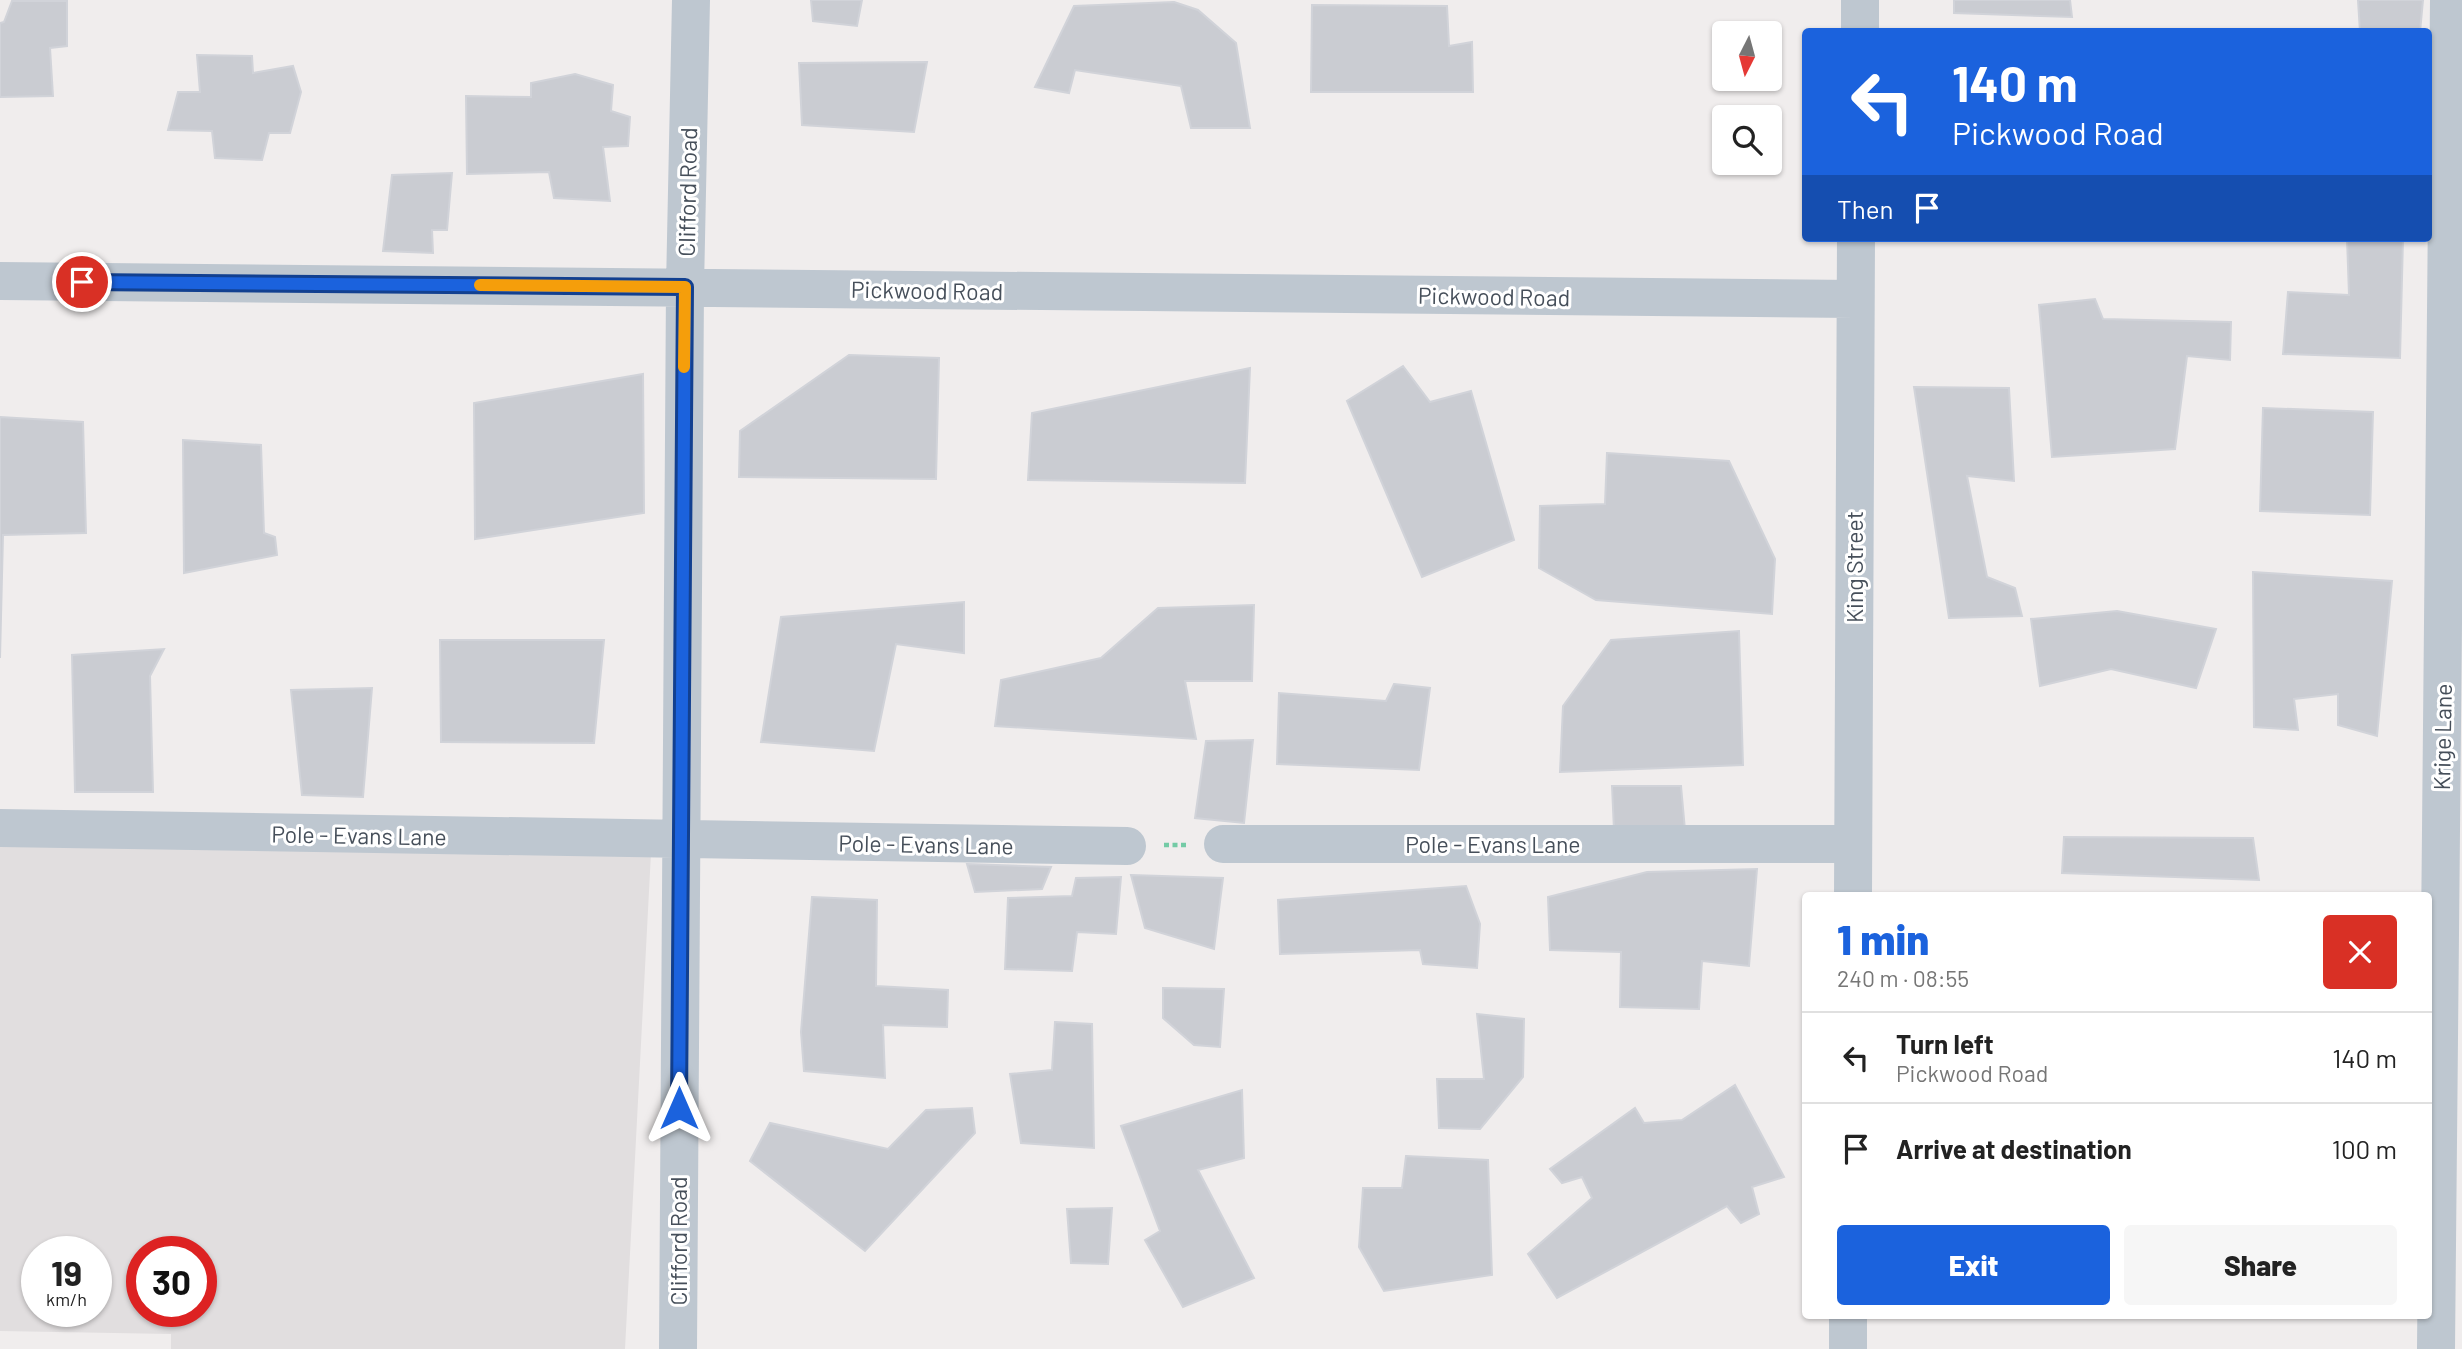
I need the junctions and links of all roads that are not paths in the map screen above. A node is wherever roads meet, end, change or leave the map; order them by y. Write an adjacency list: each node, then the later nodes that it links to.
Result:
1 (691, 0): 7 (street, Clifford Road)
2 (1860, 0): 4 (street)
3 (2449, 0): 18 (street, Krige Lane)
4 (1860, 28)
5 (1856, 242): 8 (street, King Street)
6 (0, 281): 7 (street, Pickwood Road)
7 (685, 287): 8 (street, Pickwood Road); 10 (street, Clifford Road)
8 (1854, 299): 12 (street, King Street)
9 (0, 828): 10 (street, Pole - Evans Lane)
10 (681, 841): 13 (street, Pole - Evans Lane); 16 (street, Clifford Road)
11 (1223, 844): 12 (street, Pole - Evans Lane)
12 (1853, 844): 14 (street, King Street)
13 (1127, 846)
14 (1853, 892)
15 (1848, 1319): 17 (street)
16 (678, 1349)
17 (1848, 1349)
18 (2436, 1349)

